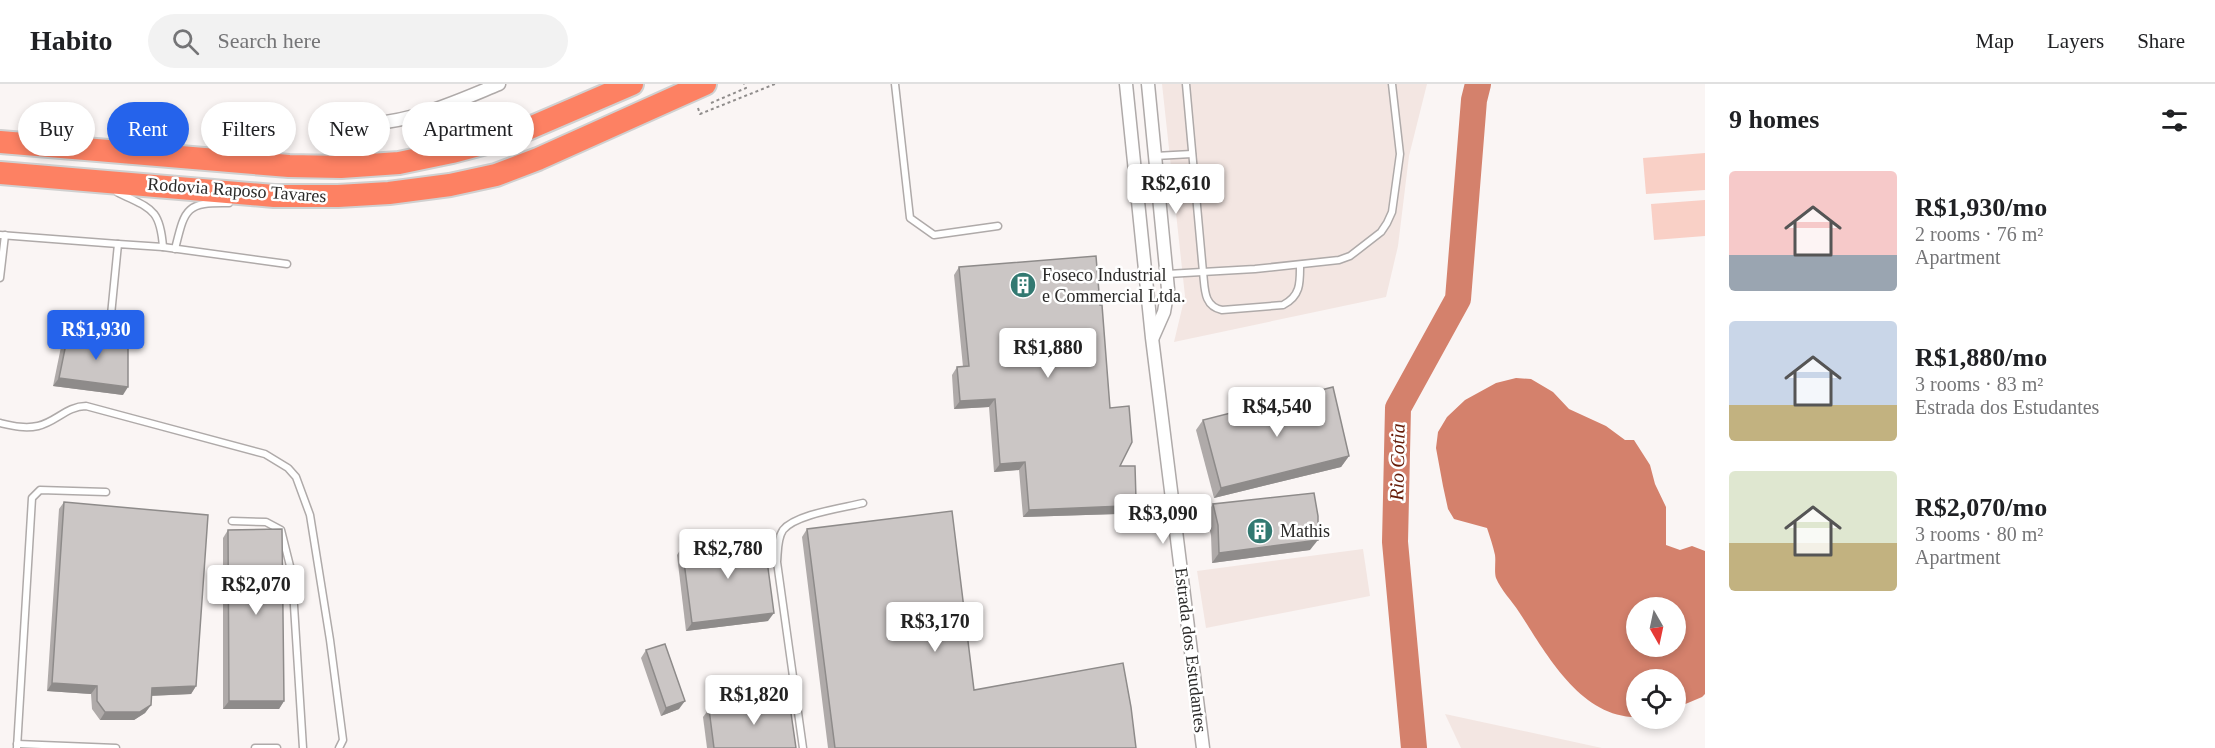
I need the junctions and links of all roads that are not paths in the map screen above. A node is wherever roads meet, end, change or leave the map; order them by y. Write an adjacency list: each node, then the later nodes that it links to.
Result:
1 (499, 84): 9 (street)
2 (632, 84): 10 (highway, Rodovia Raposo Tavares)
3 (705, 84): 15 (highway, Rodovia Raposo Tavares)
4 (896, 84): 18 (lane)
5 (1126, 84): 27 (street, Estrada dos Estudantes)
6 (1148, 84): 12 (street, Estrada dos Estudantes)
7 (1186, 84): 11 (lane)
8 (1392, 84): 24 (lane)
9 (390, 122)
10 (0, 142)
11 (1192, 154): 12 (lane); 25 (lane)
12 (1155, 156): 26 (street, Estrada dos Estudantes)
13 (0, 173): 14 (highway, Rodovia Raposo Tavares)
14 (95, 180): 15 (highway, Rodovia Raposo Tavares); 21 (lane)
15 (338, 196): 17 (lane)
16 (241, 203): 22 (lane)
17 (288, 204)
18 (998, 226)
19 (2, 235): 20 (lane); 28 (lane)
20 (117, 244): 21 (lane); 29 (lane)
21 (163, 248): 22 (lane)
22 (176, 249): 23 (lane)
23 (287, 264)
24 (1300, 265): 25 (lane); 25 (lane)
25 (1203, 272): 26 (lane)
26 (1167, 274): 27 (street); 30 (street, Estrada dos Estudantes)
27 (1145, 276): 30 (street, Estrada dos Estudantes)
28 (0, 278)
29 (82, 332)
30 (1152, 338): 42 (street, Estrada dos Estudantes)
31 (0, 423): 40 (lane)
32 (106, 492): 35 (lane)
33 (863, 503): 41 (lane)
34 (232, 521): 39 (lane)
35 (17, 746): 36 (lane)
36 (116, 748)
37 (255, 748): 38 (lane)
38 (277, 748)
39 (303, 748)
40 (339, 748)
41 (803, 748)
42 (1203, 748)

